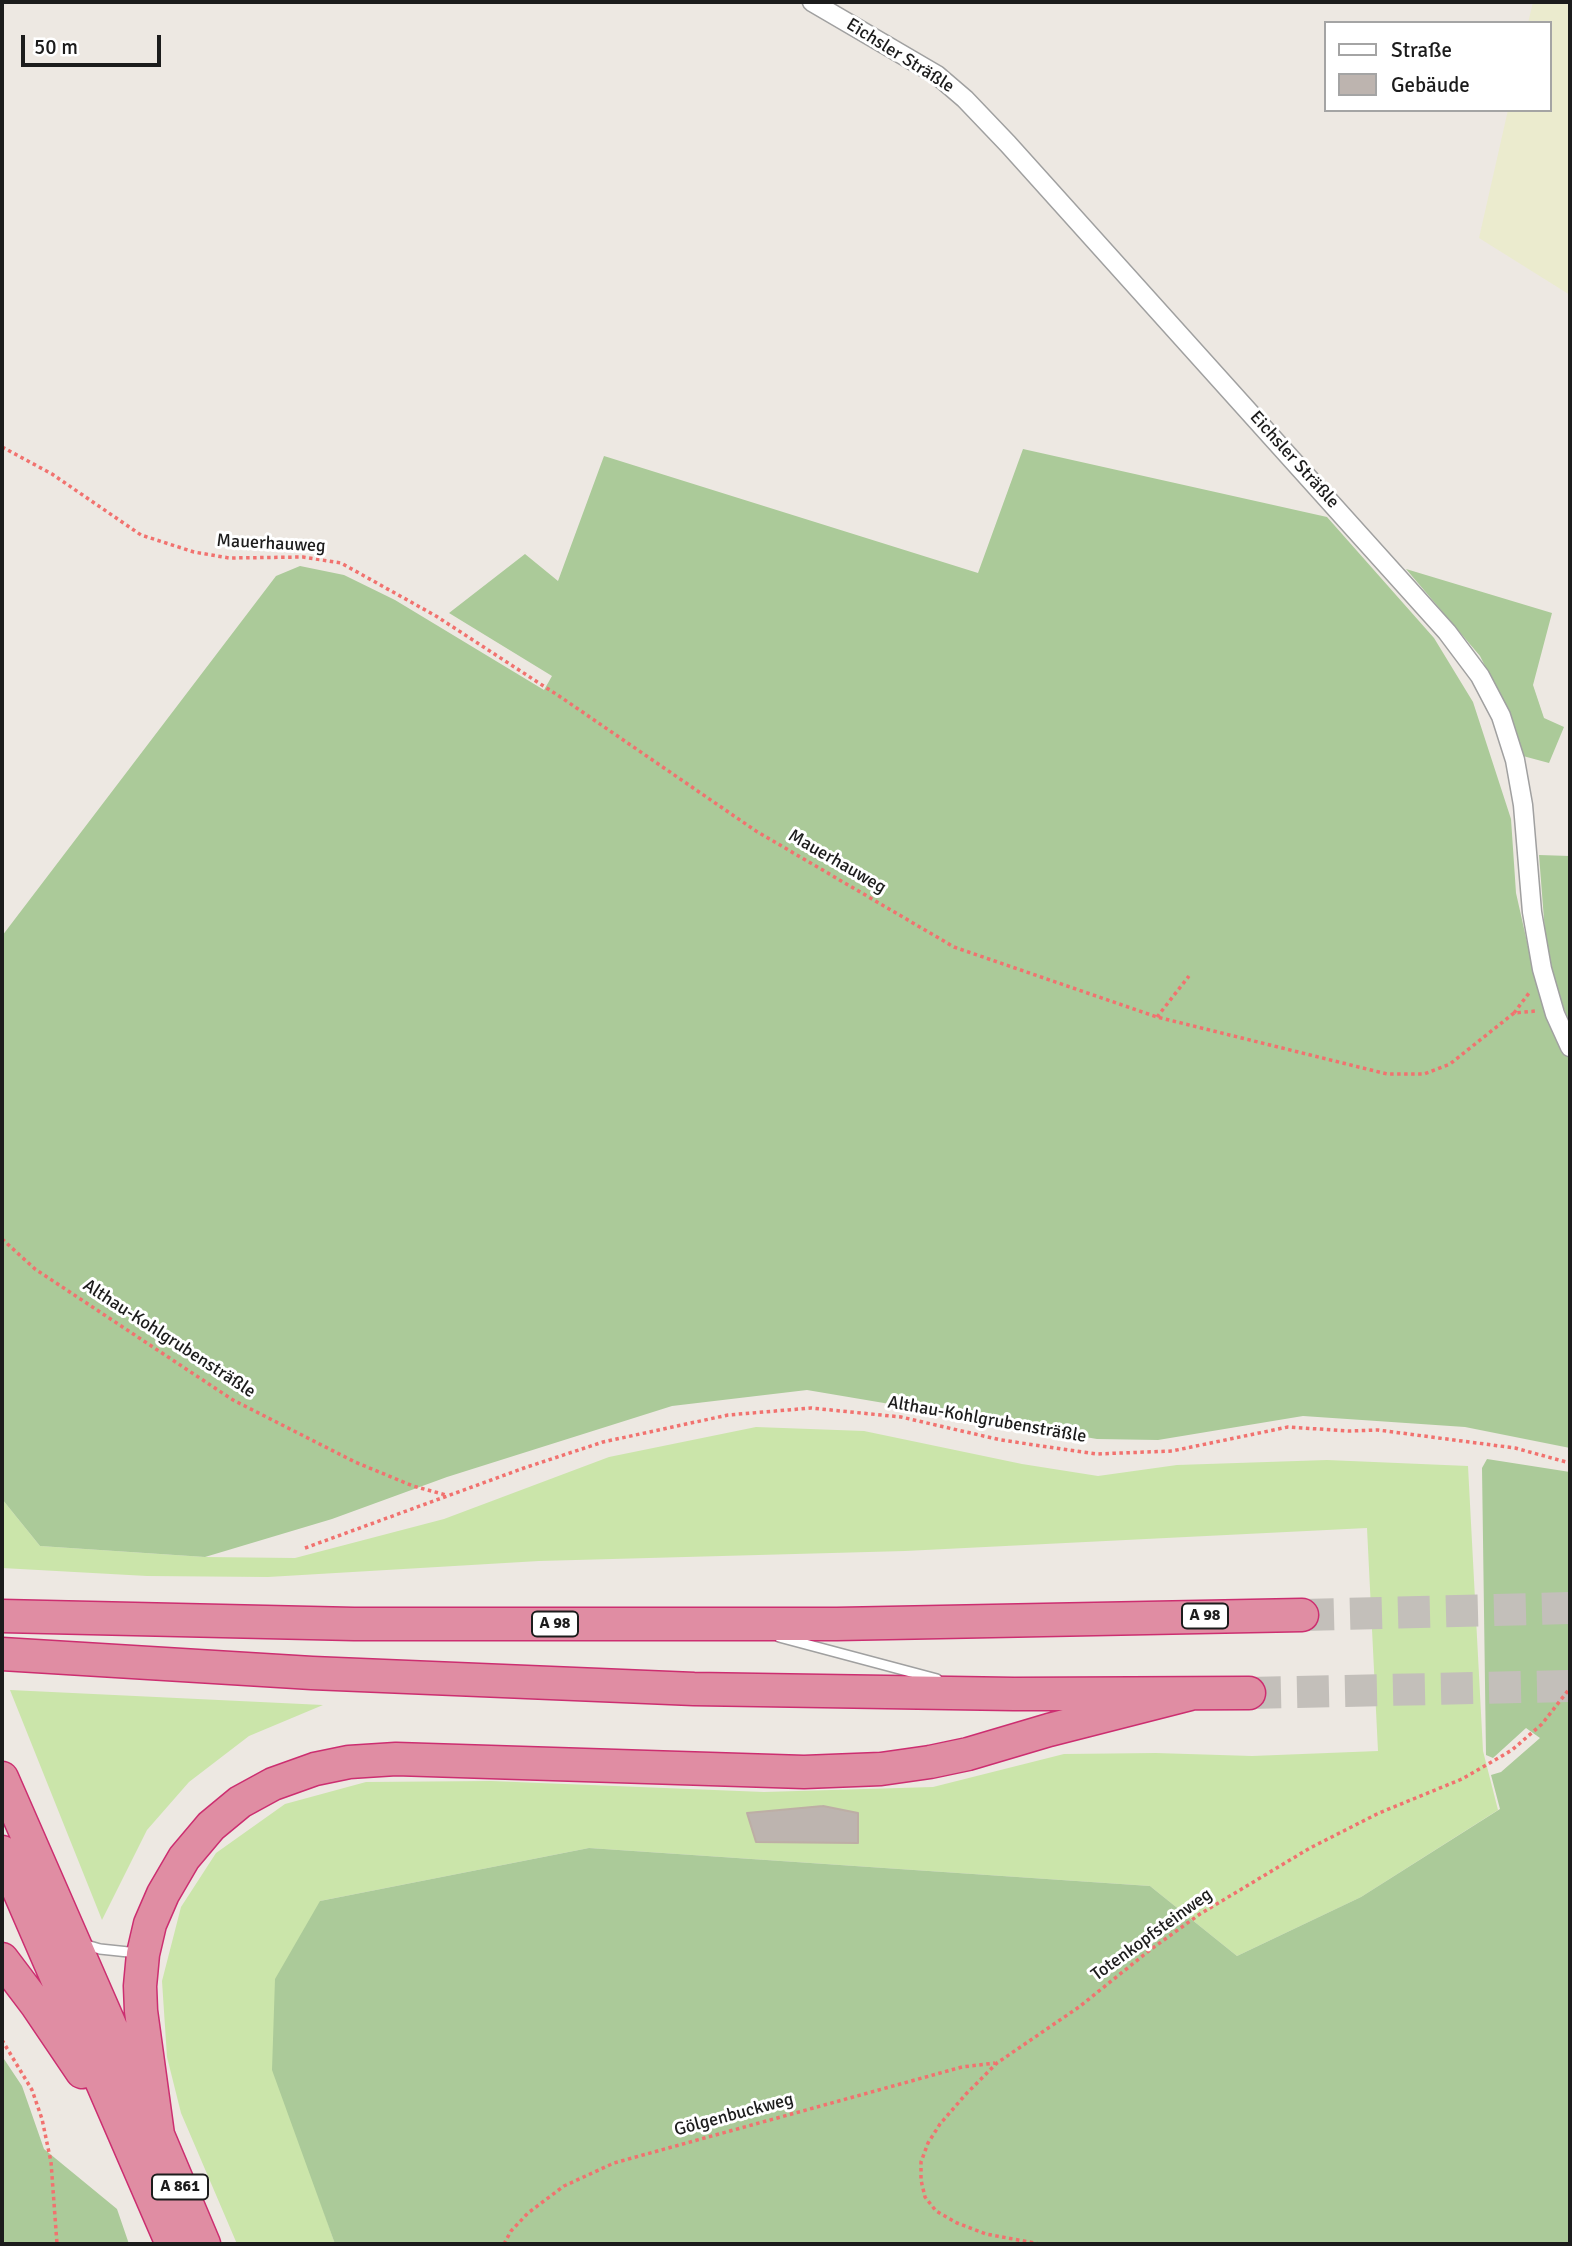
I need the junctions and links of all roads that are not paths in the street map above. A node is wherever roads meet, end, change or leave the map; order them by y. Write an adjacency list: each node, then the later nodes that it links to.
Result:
1 (812, 2): 2 (street, Eichsler Sträßle)
2 (1570, 1047)
3 (1302, 1615): 5 (highway, A 98)
4 (2, 1616): 5 (highway, A 98)
5 (694, 1623): 7 (lane)
6 (7, 1654): 10 (highway)
7 (944, 1681)
8 (956, 1683): 10 (lane)
9 (1248, 1693): 11 (highway)
10 (1014, 1694): 11 (highway)
11 (1190, 1694): 15 (highway)
12 (2, 1778): 14 (highway)
13 (2, 1852): 18 (highway)
14 (74, 1941): 15 (lane); 17 (highway)
15 (144, 1954): 17 (highway)
16 (2, 1959): 18 (highway)
17 (158, 2135): 20 (highway, A 861)
18 (146, 2181): 19 (highway, A 861)
19 (172, 2244)
20 (204, 2244)

